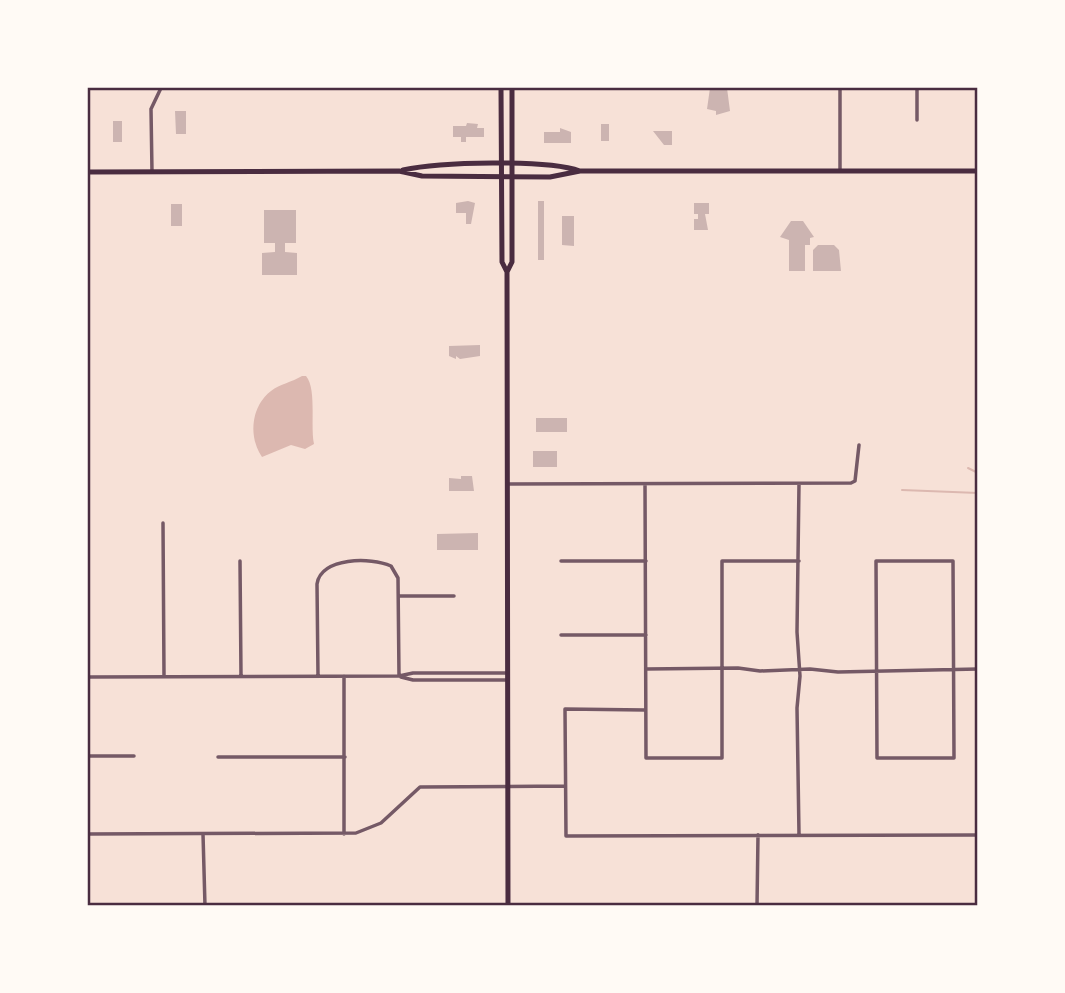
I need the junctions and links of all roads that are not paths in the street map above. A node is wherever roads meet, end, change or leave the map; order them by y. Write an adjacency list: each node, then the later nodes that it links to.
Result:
1 (161, 88): 14 (street)
2 (502, 88): 7 (main road)
3 (512, 88): 8 (main road)
4 (840, 88): 11 (street)
5 (917, 88): 6 (street)
6 (917, 120)
7 (502, 165): 8 (main road); 9 (main road); 15 (main road)
8 (512, 165): 10 (main road); 16 (main road)
9 (399, 171): 14 (main road); 15 (main road)
10 (580, 171): 11 (main road); 16 (main road)
11 (840, 171): 12 (main road)
12 (978, 171)
13 (88, 172): 14 (main road)
14 (152, 172)
15 (502, 175): 16 (main road); 17 (main road)
16 (512, 175): 17 (main road)
17 (507, 272): 19 (main road)
18 (859, 445): 21 (street)
19 (508, 484): 20 (street); 42 (main road)
20 (645, 484): 21 (street); 25 (street)
21 (800, 484): 26 (street)
22 (163, 523): 37 (street)
23 (240, 561): 38 (street)
24 (561, 561): 25 (street)
25 (646, 561): 30 (street)
26 (799, 561): 31 (street); 33 (street)
27 (399, 596): 28 (street); 39 (street); 41 (street)
28 (454, 596)
29 (561, 635): 30 (street)
30 (646, 635): 32 (street)
31 (722, 668): 32 (street); 33 (street); 44 (street)
32 (646, 669): 44 (street)
33 (800, 669): 34 (street); 55 (street)
34 (876, 669): 35 (street); 35 (street); 35 (street)
35 (954, 669): 36 (street)
36 (978, 669)
37 (164, 676): 38 (street); 43 (street)
38 (241, 676): 39 (street)
39 (317, 676): 40 (street)
40 (344, 676): 41 (street); 48 (street)
41 (399, 676): 42 (street)
42 (508, 676): 49 (main road)
43 (88, 677)
44 (645, 710): 50 (street)
45 (88, 756): 46 (street)
46 (134, 756)
47 (218, 757): 48 (street)
48 (345, 757): 53 (street)
49 (508, 786): 50 (street); 53 (street); 58 (main road)
50 (565, 786): 54 (street)
51 (88, 834): 52 (street)
52 (204, 834): 53 (street); 57 (street)
53 (344, 834)
54 (758, 835): 55 (street); 59 (street)
55 (800, 835): 56 (street)
56 (978, 835)
57 (205, 905)
58 (508, 905)
59 (757, 905)

